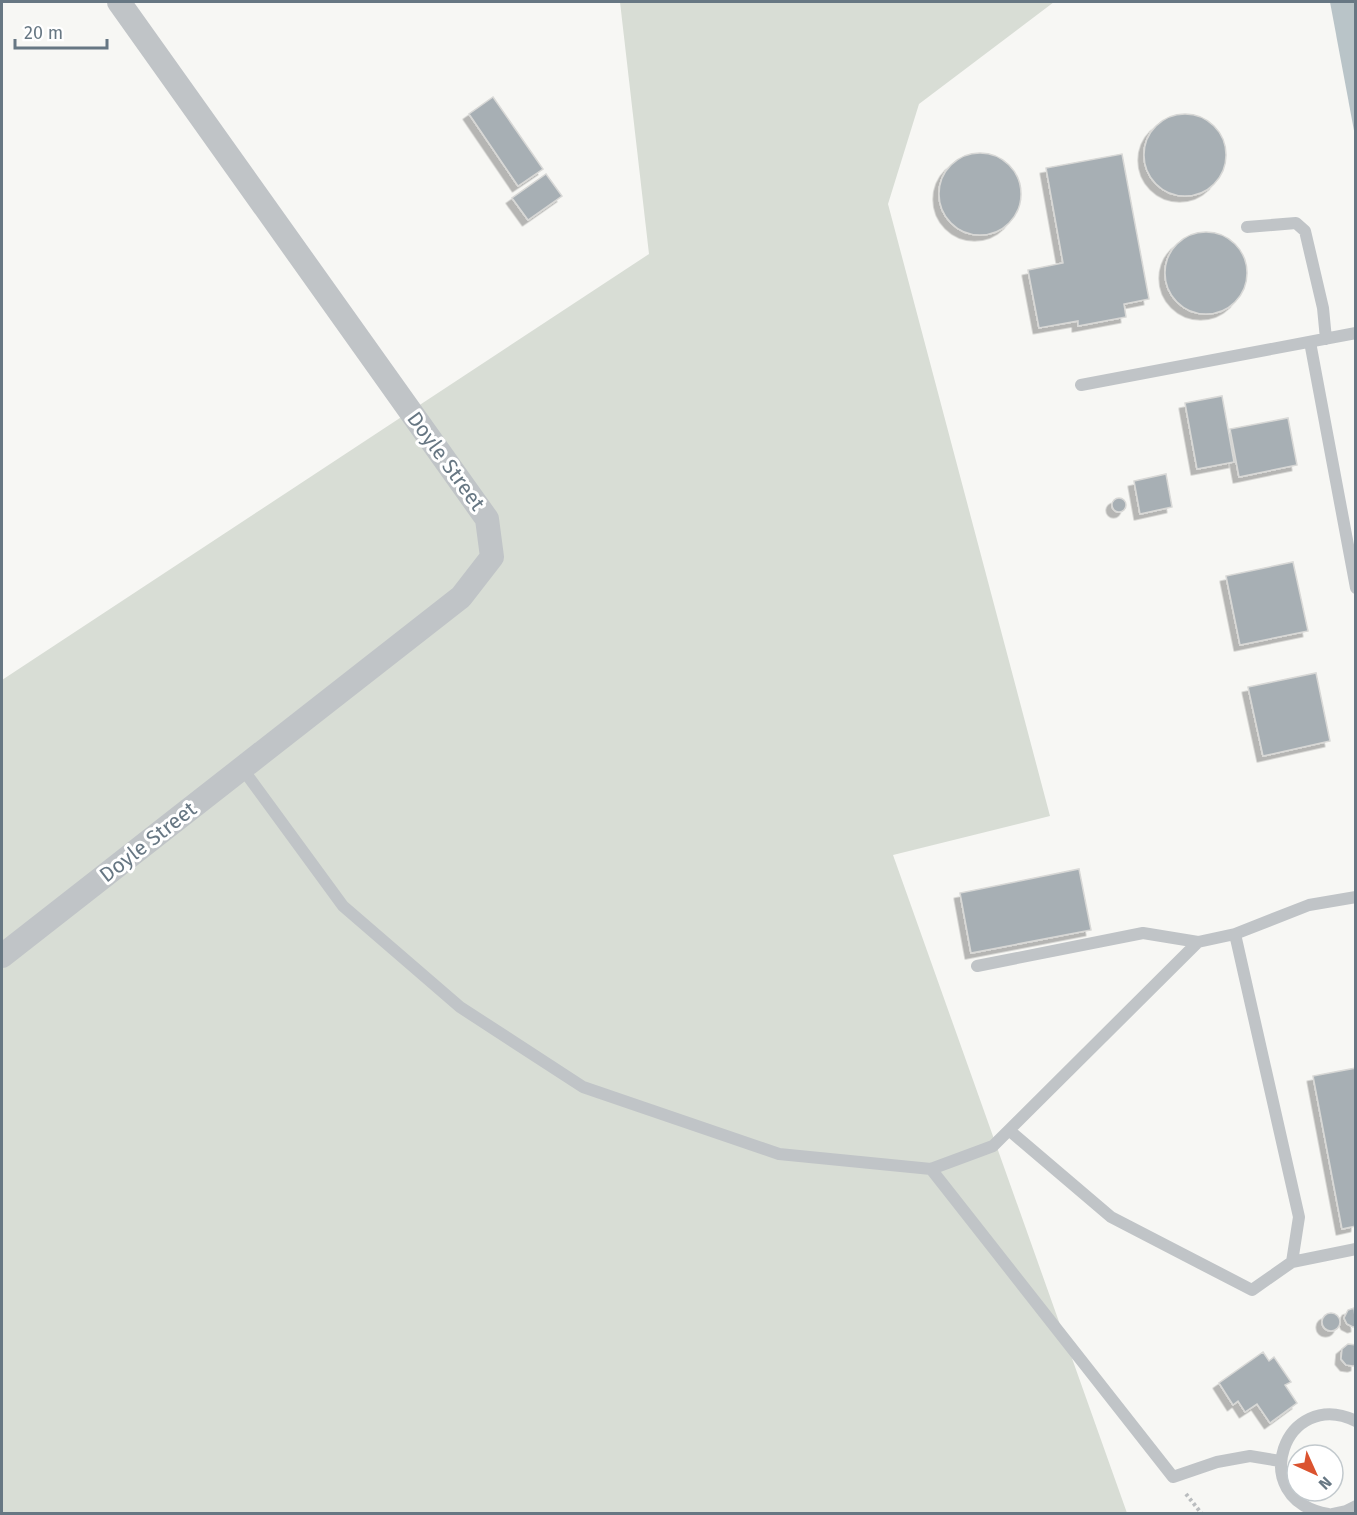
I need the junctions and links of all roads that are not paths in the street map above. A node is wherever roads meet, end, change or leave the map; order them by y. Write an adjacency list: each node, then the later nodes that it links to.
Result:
1 (119, 2): 8 (street, Doyle Street)
2 (1247, 227): 4 (lane)
3 (1356, 333): 4 (lane)
4 (1326, 339): 5 (lane)
5 (1310, 342): 6 (lane); 7 (lane)
6 (1081, 385)
7 (1356, 588)
8 (243, 768): 12 (street, Doyle Street); 15 (lane)
9 (1356, 897): 10 (lane)
10 (1235, 934): 11 (lane); 17 (lane)
11 (1198, 942): 13 (lane); 14 (lane)
12 (2, 956)
13 (977, 966)
14 (1010, 1131): 15 (lane); 17 (lane)
15 (931, 1169): 19 (lane)
16 (1356, 1250): 17 (lane)
17 (1292, 1262)
18 (1356, 1421): 19 (lane)
19 (1280, 1461): 21 (lane)
20 (1356, 1506): 21 (lane)
21 (1330, 1514)

